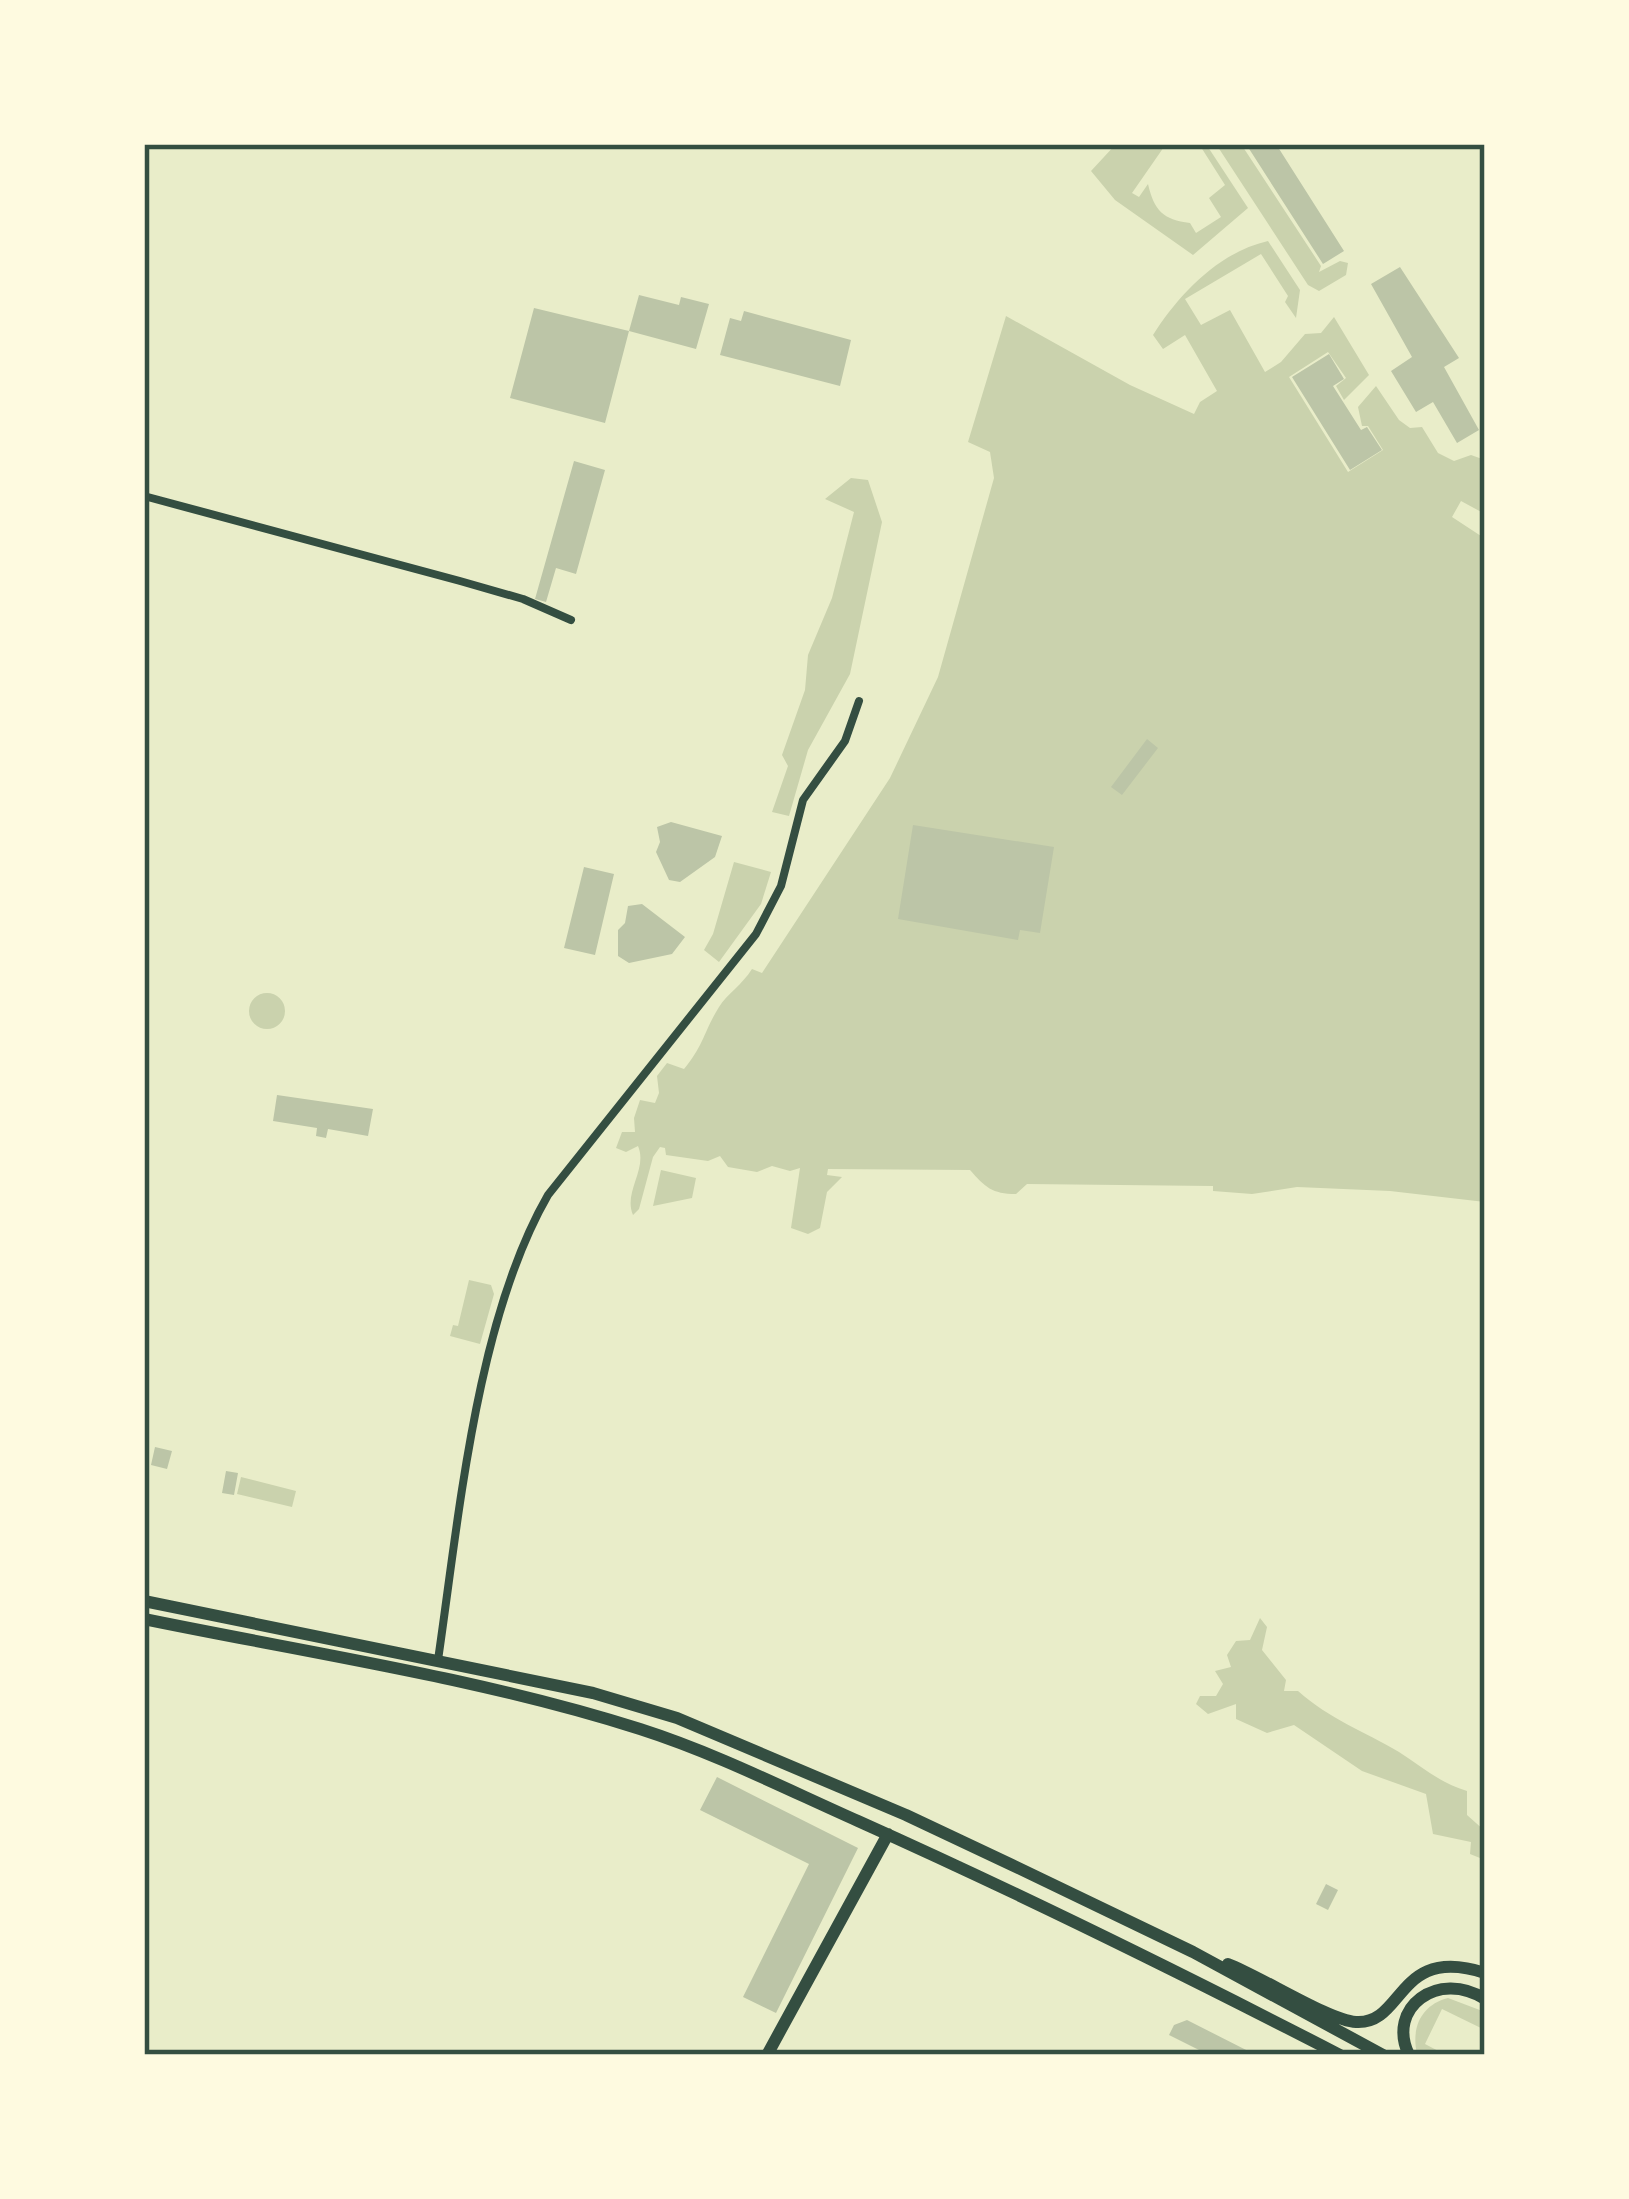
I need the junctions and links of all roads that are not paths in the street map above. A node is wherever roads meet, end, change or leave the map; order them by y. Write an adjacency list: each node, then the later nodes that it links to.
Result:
1 (144, 496): 2 (street)
2 (571, 620)
3 (859, 701): 6 (street)
4 (144, 1601): 6 (main road)
5 (144, 1619): 7 (main road)
6 (438, 1660): 8 (main road)
7 (888, 1834): 11 (main road); 12 (main road)
8 (1192, 1952): 9 (main road); 13 (main road)
9 (1485, 1973)
10 (1485, 1999): 14 (main road)
11 (767, 2055)
12 (1340, 2055)
13 (1383, 2055)
14 (1409, 2055)

